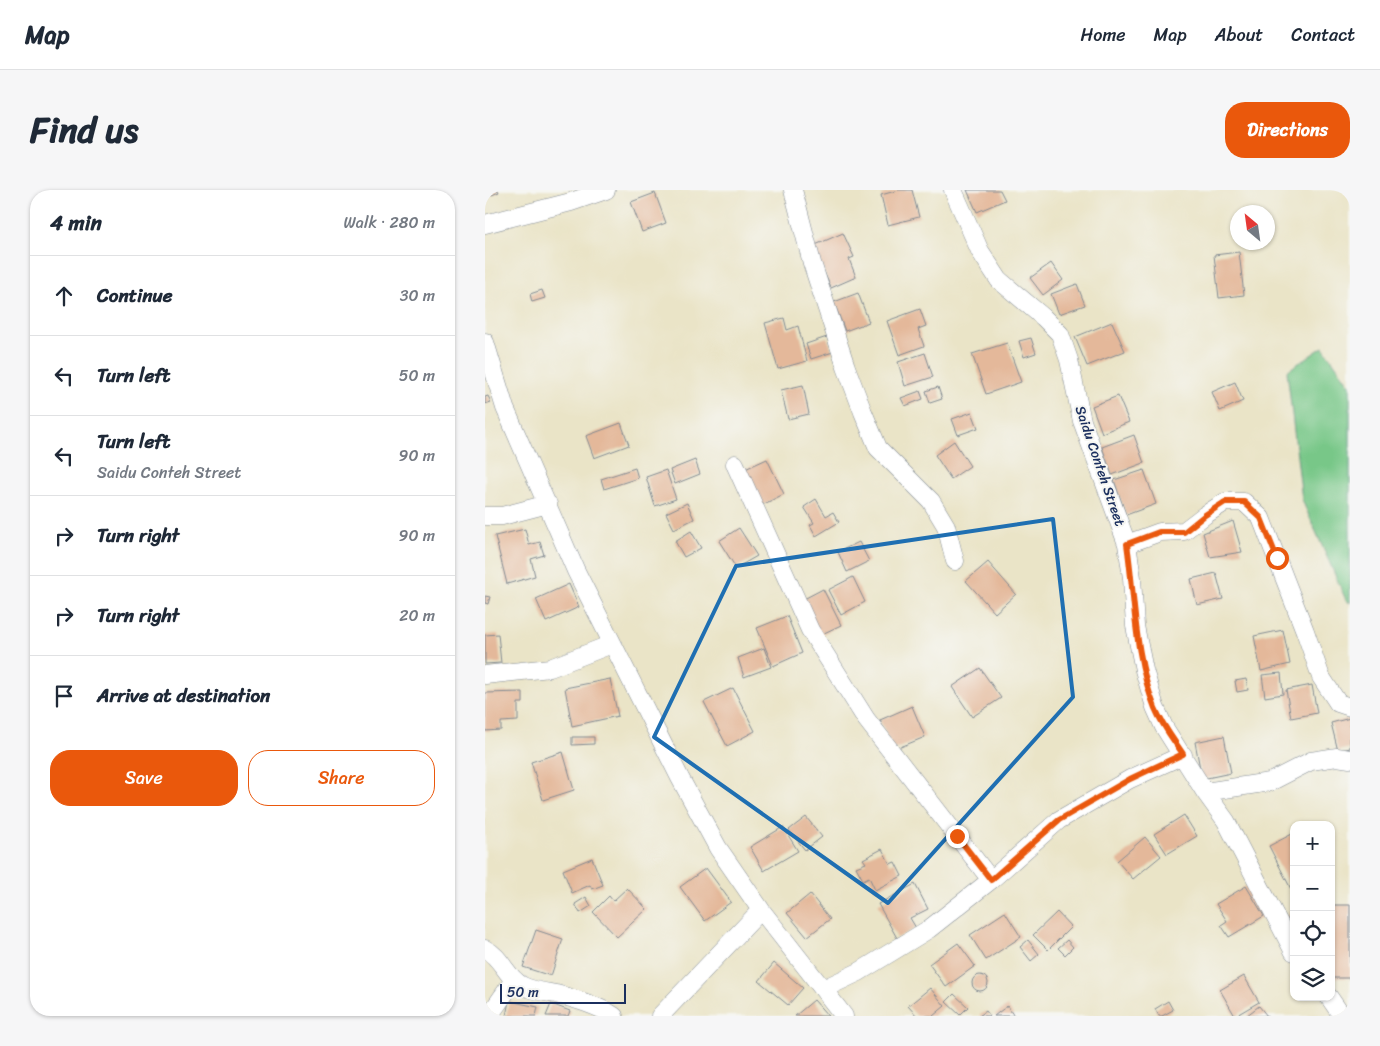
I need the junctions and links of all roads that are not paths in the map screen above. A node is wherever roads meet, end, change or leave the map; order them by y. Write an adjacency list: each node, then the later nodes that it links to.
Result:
1 (606, 190): 4 (street)
2 (793, 190): 10 (street)
3 (953, 190): 9 (street, Saidu Conteh Street)
4 (485, 224)
5 (485, 342): 7 (street)
6 (735, 464): 17 (street)
7 (548, 504): 8 (street); 11 (street)
8 (485, 516)
9 (1127, 544): 13 (street); 14 (street, Saidu Conteh Street)
10 (955, 561)
11 (612, 644): 12 (street); 18 (street)
12 (485, 675)
13 (1350, 707)
14 (1183, 754): 16 (street, Saidu Conteh Street); 17 (street)
15 (1350, 759): 16 (street)
16 (1205, 792): 19 (street, Saidu Conteh Street)
17 (991, 880): 22 (street)
18 (761, 910): 22 (street); 26 (street)
19 (1290, 944)
20 (485, 949): 21 (street)
21 (514, 980): 24 (street); 25 (street)
22 (823, 989): 27 (street)
23 (1332, 1001): 28 (street)
24 (489, 1016)
25 (614, 1016)
26 (660, 1016)
27 (844, 1016)
28 (1342, 1016)

